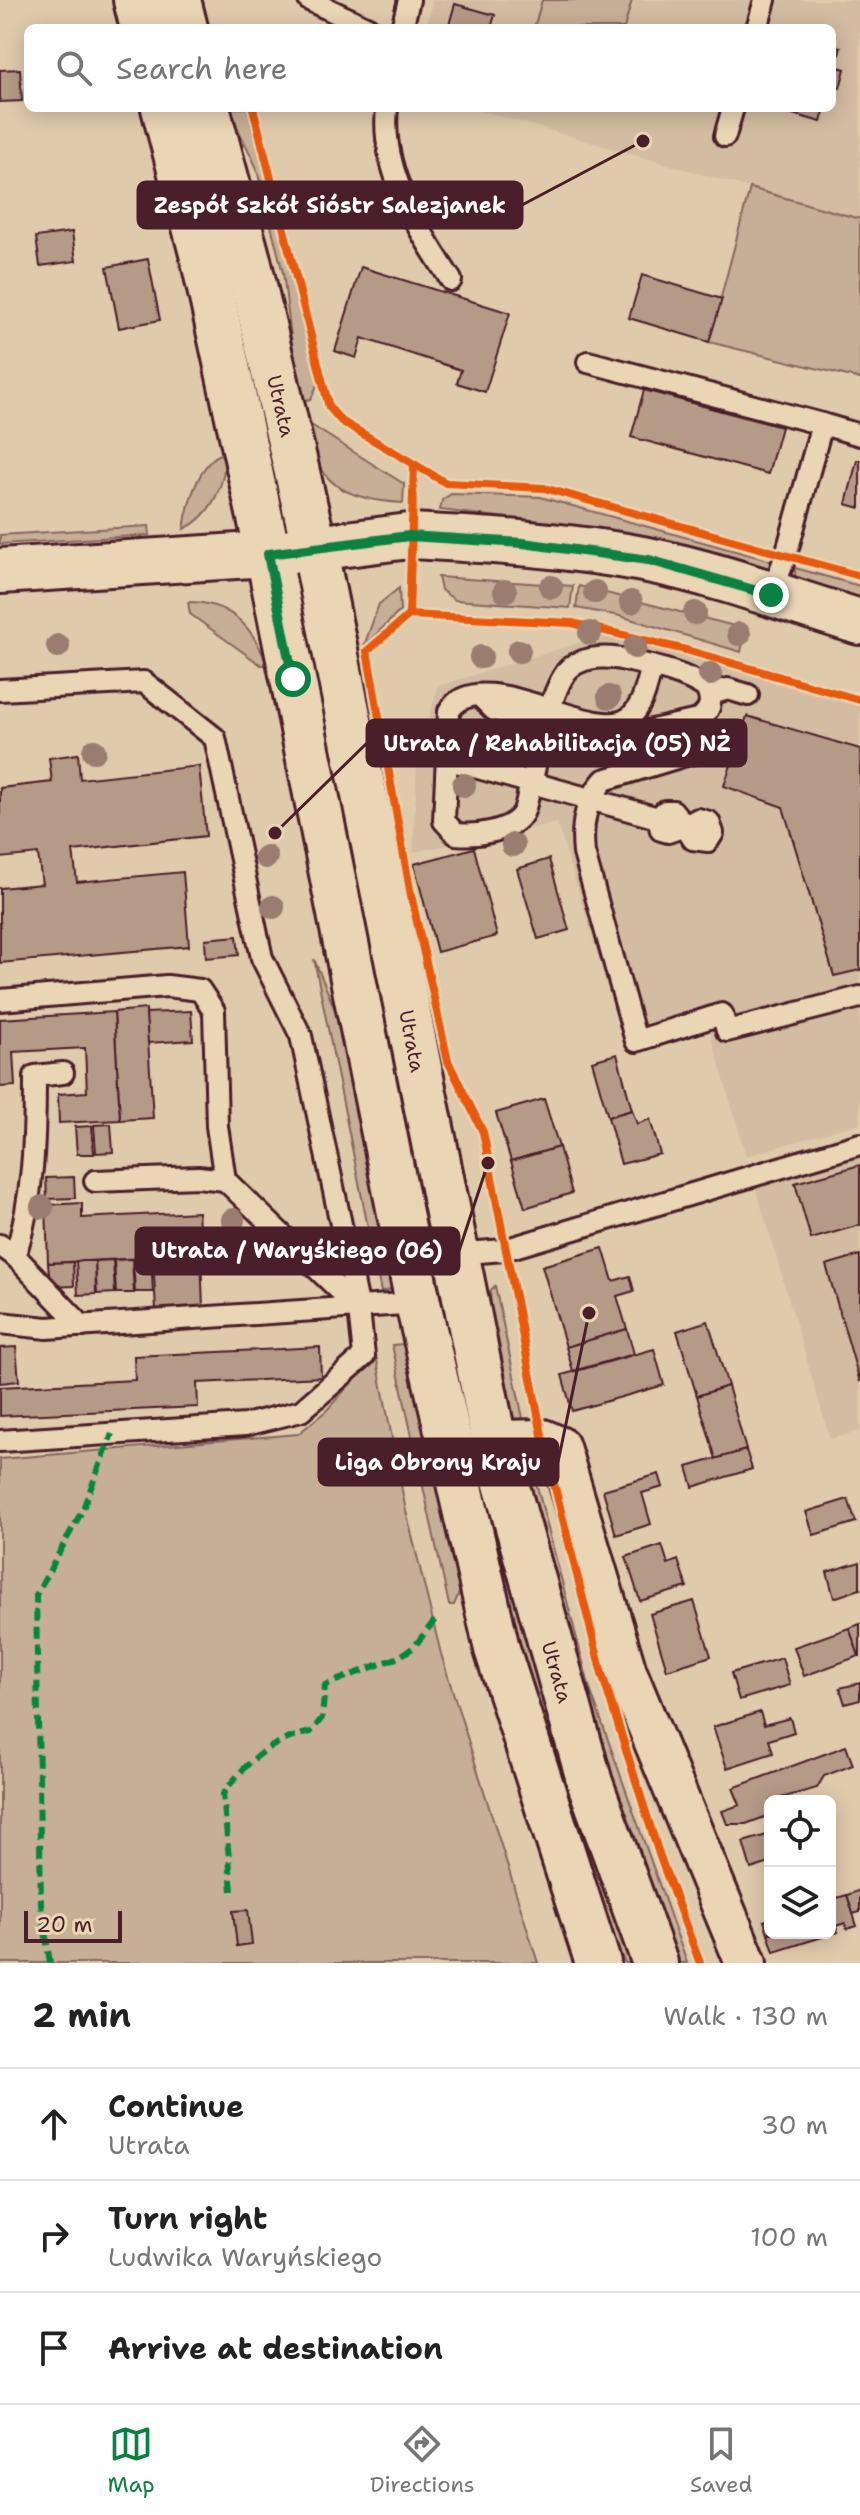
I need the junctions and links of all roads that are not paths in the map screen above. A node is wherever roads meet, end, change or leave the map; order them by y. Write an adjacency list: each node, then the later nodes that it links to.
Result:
1 (136, 0): 6 (main road)
2 (178, 0): 7 (main road)
3 (309, 0): 8 (lane)
4 (409, 0): 9 (lane)
5 (765, 0): 10 (lane)
6 (142, 24)
7 (184, 24)
8 (360, 24)
9 (403, 24)
10 (758, 24)
11 (165, 112): 21 (main road)
12 (208, 112): 20 (main road, Utrata)
13 (387, 112): 16 (lane)
14 (732, 112): 15 (lane)
15 (725, 136)
16 (451, 280)
17 (588, 362): 18 (lane)
18 (822, 424): 19 (lane); 23 (lane)
19 (860, 435)
20 (314, 546): 21 (main road); 23 (main road); 45 (main road, Utrata)
21 (268, 554): 22 (main road); 46 (main road)
22 (0, 571)
23 (771, 595): 24 (main road)
24 (860, 622)
25 (652, 666): 27 (lane); 29 (lane); 30 (lane)
26 (0, 690): 47 (lane)
27 (710, 694): 28 (lane); 31 (lane)
28 (748, 695)
29 (641, 701): 31 (lane); 32 (lane)
30 (550, 717): 32 (lane); 34 (lane); 35 (lane)
31 (665, 729): 32 (lane)
32 (610, 730)
33 (722, 744): 36 (lane)
34 (446, 759): 35 (lane); 35 (lane)
35 (531, 783): 36 (lane)
36 (590, 799): 37 (lane); 38 (lane)
37 (685, 826)
38 (860, 997)
39 (0, 1000): 42 (lane)
40 (63, 1073): 44 (lane)
41 (860, 1144): 45 (lane)
42 (225, 1180): 43 (lane); 47 (lane)
43 (95, 1181)
44 (8, 1251): 49 (lane)
45 (454, 1254): 51 (main road, Utrata)
46 (418, 1303): 47 (lane); 52 (main road)
47 (359, 1309): 49 (lane); 50 (lane)
48 (0, 1323): 49 (lane)
49 (82, 1326)
50 (0, 1441)
51 (494, 1441): 53 (main road, Utrata); 54 (street)
52 (598, 1963)
53 (655, 1963)
54 (746, 1963)

